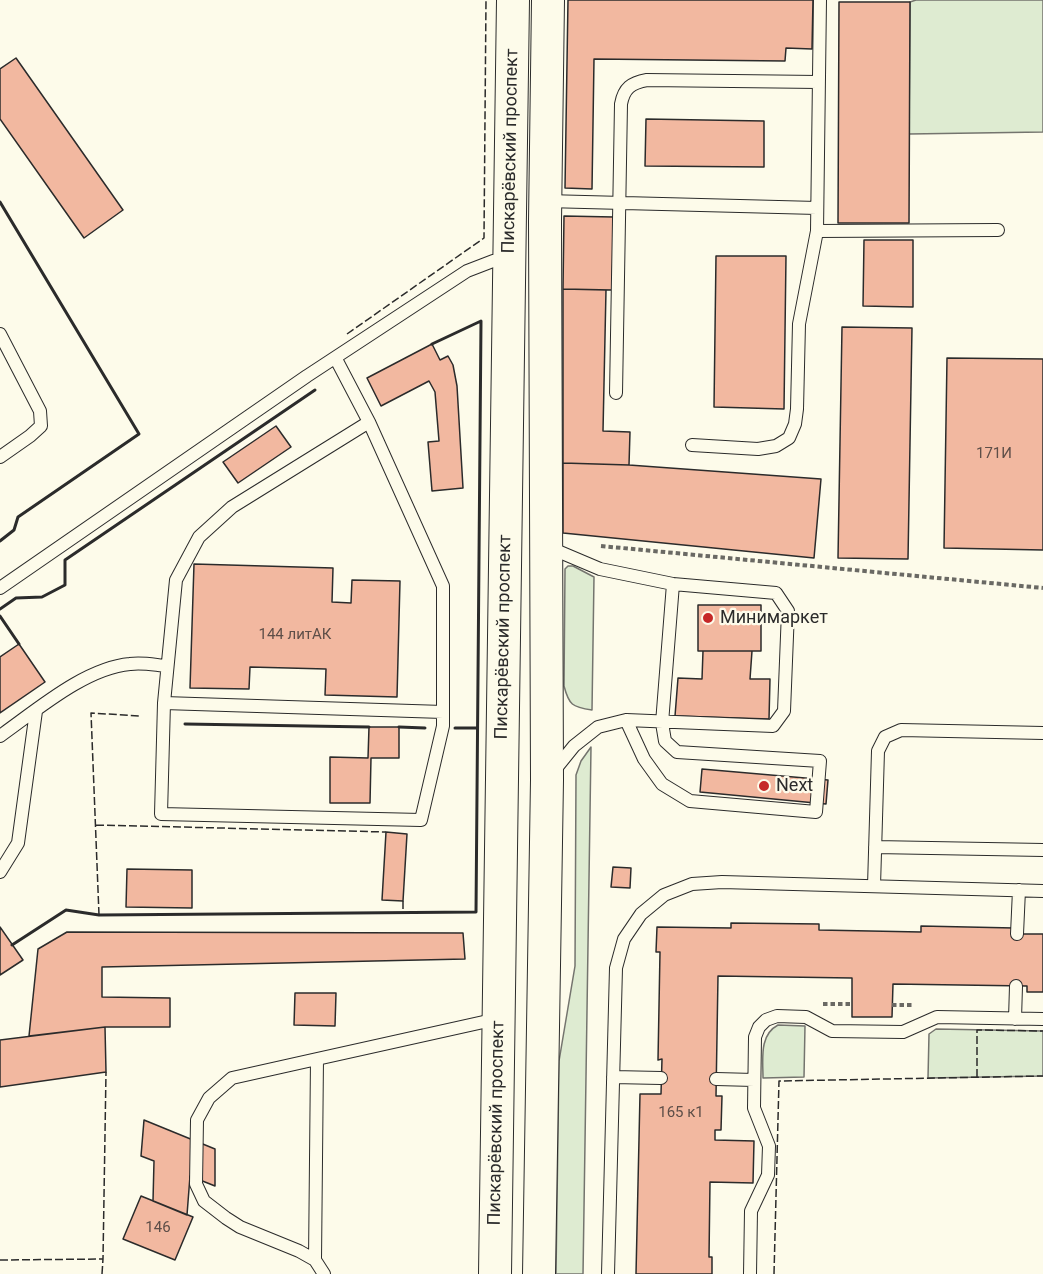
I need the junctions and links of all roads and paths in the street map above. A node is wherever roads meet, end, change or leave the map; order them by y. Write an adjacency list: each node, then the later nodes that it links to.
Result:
1 (513, 0): 10 (main road, Пискарёвский проспект)
2 (549, 0): 5 (main road, Пискарёвский проспект)
3 (820, 0): 4 (lane)
4 (819, 82): 6 (lane); 7 (lane)
5 (545, 201): 6 (lane); 17 (main road, Пискарёвский проспект)
6 (619, 203): 7 (lane); 13 (lane)
7 (817, 208): 9 (lane)
8 (998, 230): 9 (lane)
9 (817, 231): 15 (lane)
10 (510, 259): 12 (lane); 39 (main road, Пискарёвский проспект)
11 (0, 334): 16 (lane)
12 (336, 359): 14 (lane); 20 (lane)
13 (616, 393)
14 (369, 422): 22 (lane); 25 (lane)
15 (692, 446)
16 (0, 457)
17 (548, 546): 19 (lane); 30 (main road, Пискарёвский проспект)
18 (601, 546): 21 (path)
19 (673, 584): 27 (lane); 27 (lane)
20 (0, 588)
21 (1043, 588)
22 (168, 666): 23 (lane); 24 (lane)
23 (164, 703): 25 (lane); 25 (lane)
24 (36, 711): 29 (lane); 33 (lane)
25 (442, 712)
26 (626, 720): 27 (lane); 27 (lane); 30 (lane)
27 (662, 723)
28 (1043, 733): 31 (lane)
29 (0, 736)
30 (547, 780): 50 (main road, Пискарёвский проспект)
31 (875, 847): 32 (lane); 34 (lane)
32 (1043, 850)
33 (0, 872)
34 (874, 886): 35 (lane); 43 (lane)
35 (1019, 890): 36 (lane); 37 (lane)
36 (1043, 891)
37 (1017, 934)
38 (1016, 986): 40 (lane)
39 (499, 1018): 42 (lane); 49 (main road, Пискарёвский проспект)
40 (1015, 1019): 41 (lane); 46 (lane)
41 (1043, 1019)
42 (317, 1059): 47 (lane); 47 (lane)
43 (613, 1077): 44 (lane); 51 (lane)
44 (661, 1078)
45 (716, 1079): 46 (lane)
46 (754, 1080): 52 (lane)
47 (315, 1260): 48 (lane)
48 (324, 1274)
49 (495, 1274)
50 (539, 1274)
51 (608, 1274)
52 (750, 1274)

